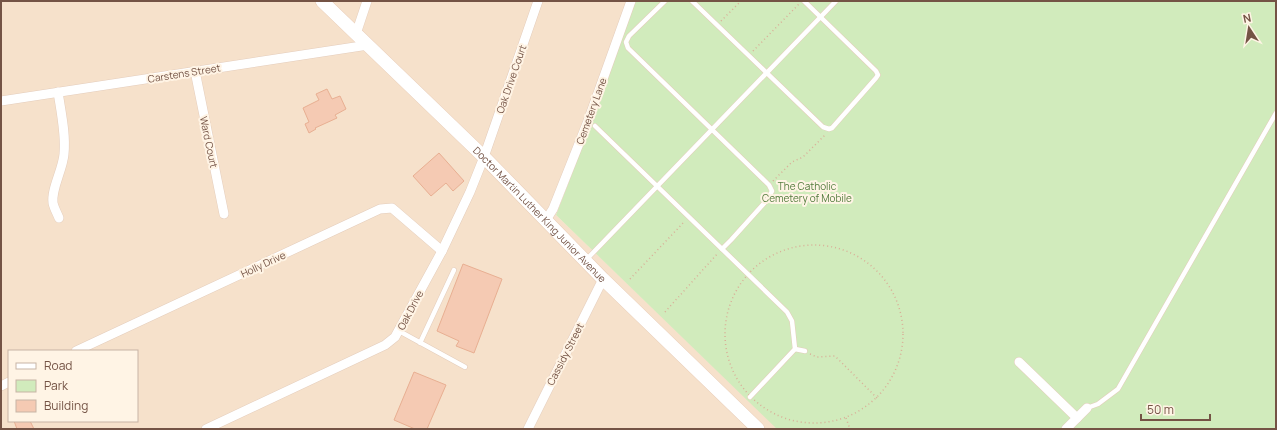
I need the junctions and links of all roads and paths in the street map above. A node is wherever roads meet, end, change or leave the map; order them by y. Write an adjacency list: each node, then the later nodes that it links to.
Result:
1 (322, 1): 12 (main road, Doctor Martin Luther King Junior Avenue)
2 (367, 1): 12 (street)
3 (538, 1): 23 (street, Oak Drive Court)
4 (631, 1): 29 (street, Cemetery Lane)
5 (664, 1): 22 (lane)
6 (692, 1): 11 (lane)
7 (740, 1): 11 (path)
8 (803, 1): 10 (lane); 14 (path)
9 (836, 1): 10 (lane)
10 (820, 17): 16 (lane); 21 (lane)
11 (717, 25): 14 (lane)
12 (356, 34): 13 (main road, Doctor Martin Luther King Junior Avenue)
13 (368, 45): 15 (street, Carstens Street); 23 (main road, Doctor Martin Luther King Junior Avenue)
14 (749, 56): 16 (lane)
15 (195, 71): 17 (street, Carstens Street); 26 (street, Ward Court)
16 (767, 73): 21 (lane); 22 (lane)
17 (58, 92): 18 (street, Carstens Street); 28 (street)
18 (1, 101)
19 (1276, 113): 47 (lane)
20 (595, 126): 25 (lane)
21 (828, 129): 24 (path)
22 (712, 130): 24 (lane); 25 (lane)
23 (484, 157): 29 (main road, Doctor Martin Luther King Junior Avenue); 31 (street, Oak Drive)
24 (769, 185): 30 (lane)
25 (657, 186): 27 (lane); 32 (lane)
26 (224, 214)
27 (689, 217): 30 (lane); 36 (path)
28 (59, 218)
29 (546, 220): 32 (main road, Doctor Martin Luther King Junior Avenue)
30 (722, 249): 34 (lane); 37 (path)
31 (442, 251): 38 (street, Oak Drive); 41 (street, Holly Drive)
32 (586, 260): 35 (main road, Doctor Martin Luther King Junior Avenue)
33 (454, 270): 39 (lane)
34 (748, 274): 40 (lane); 45 (path); 46 (path)
35 (603, 279): 51 (street, Cassidy Street); 52 (main road, Doctor Martin Luther King Junior Avenue)
36 (630, 279)
37 (665, 312)
38 (399, 331): 39 (lane); 50 (street, Oak Drive)
39 (420, 343): 44 (lane)
40 (795, 349): 42 (lane); 45 (lane)
41 (78, 350)
42 (805, 351): 46 (path)
43 (1019, 362): 49 (street)
44 (465, 367)
45 (750, 397): 48 (path)
46 (877, 398): 48 (path)
47 (1087, 408): 49 (street)
48 (846, 418): 53 (path)
49 (1077, 418): 54 (street)
50 (206, 429)
51 (528, 429)
52 (758, 429)
53 (850, 429)
54 (1066, 429)

